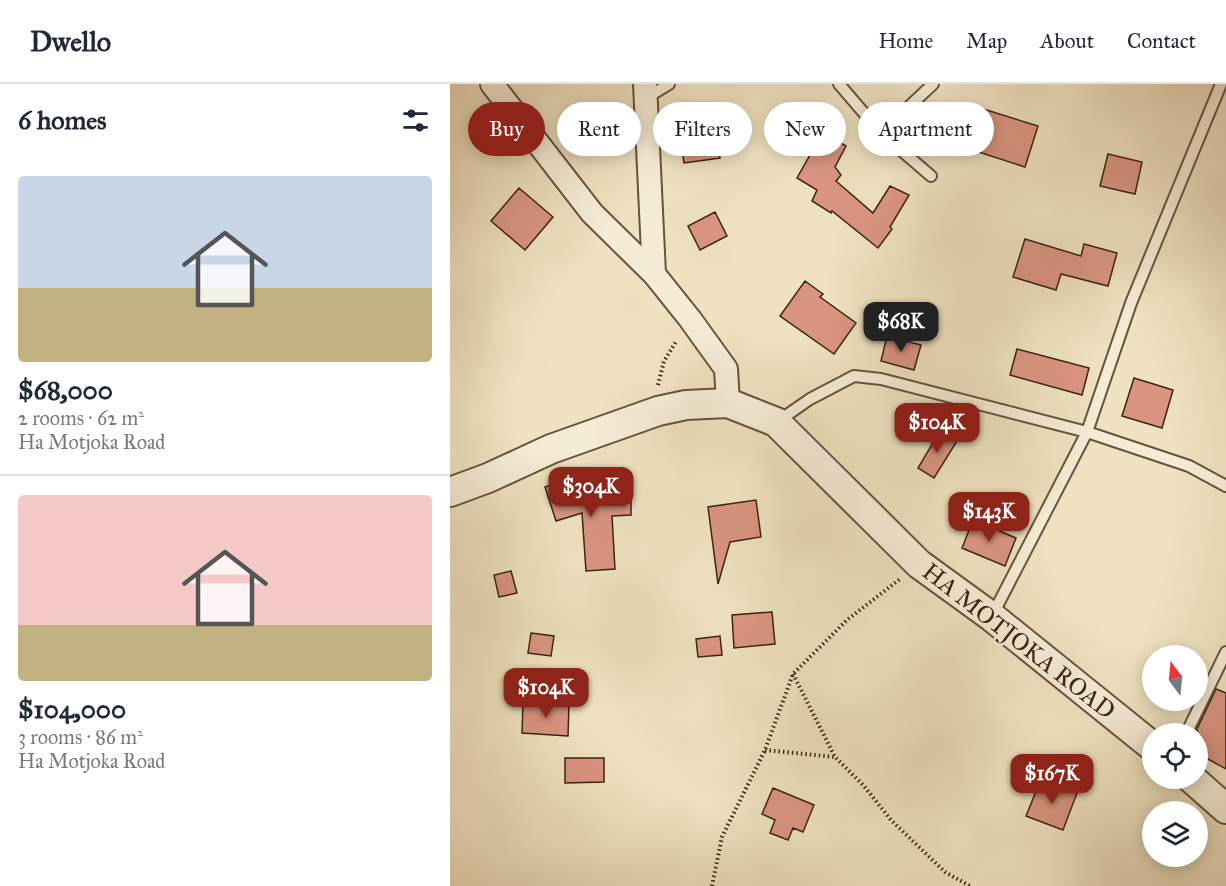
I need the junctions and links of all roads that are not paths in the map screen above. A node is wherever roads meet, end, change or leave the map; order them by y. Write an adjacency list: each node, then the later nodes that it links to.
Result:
1 (492, 84): 11 (street)
2 (669, 84): 6 (lane)
3 (839, 84): 8 (lane)
4 (933, 84): 7 (lane)
5 (1221, 84): 14 (lane)
6 (646, 91): 11 (street)
7 (914, 102)
8 (858, 106)
9 (908, 156): 10 (lane)
10 (931, 176)
11 (654, 274): 12 (street)
12 (728, 403): 13 (street, HA MOTJOKA ROAD); 16 (street, HA MOTJOKA ROAD)
13 (776, 422): 14 (lane); 17 (street, HA MOTJOKA ROAD)
14 (1087, 432): 15 (lane); 17 (lane)
15 (1226, 486)
16 (450, 492)
17 (992, 616): 20 (street, HA MOTJOKA ROAD)
18 (1226, 652): 19 (lane)
19 (1191, 723)
20 (1142, 738)
21 (1203, 789): 22 (street)
22 (1226, 809)

